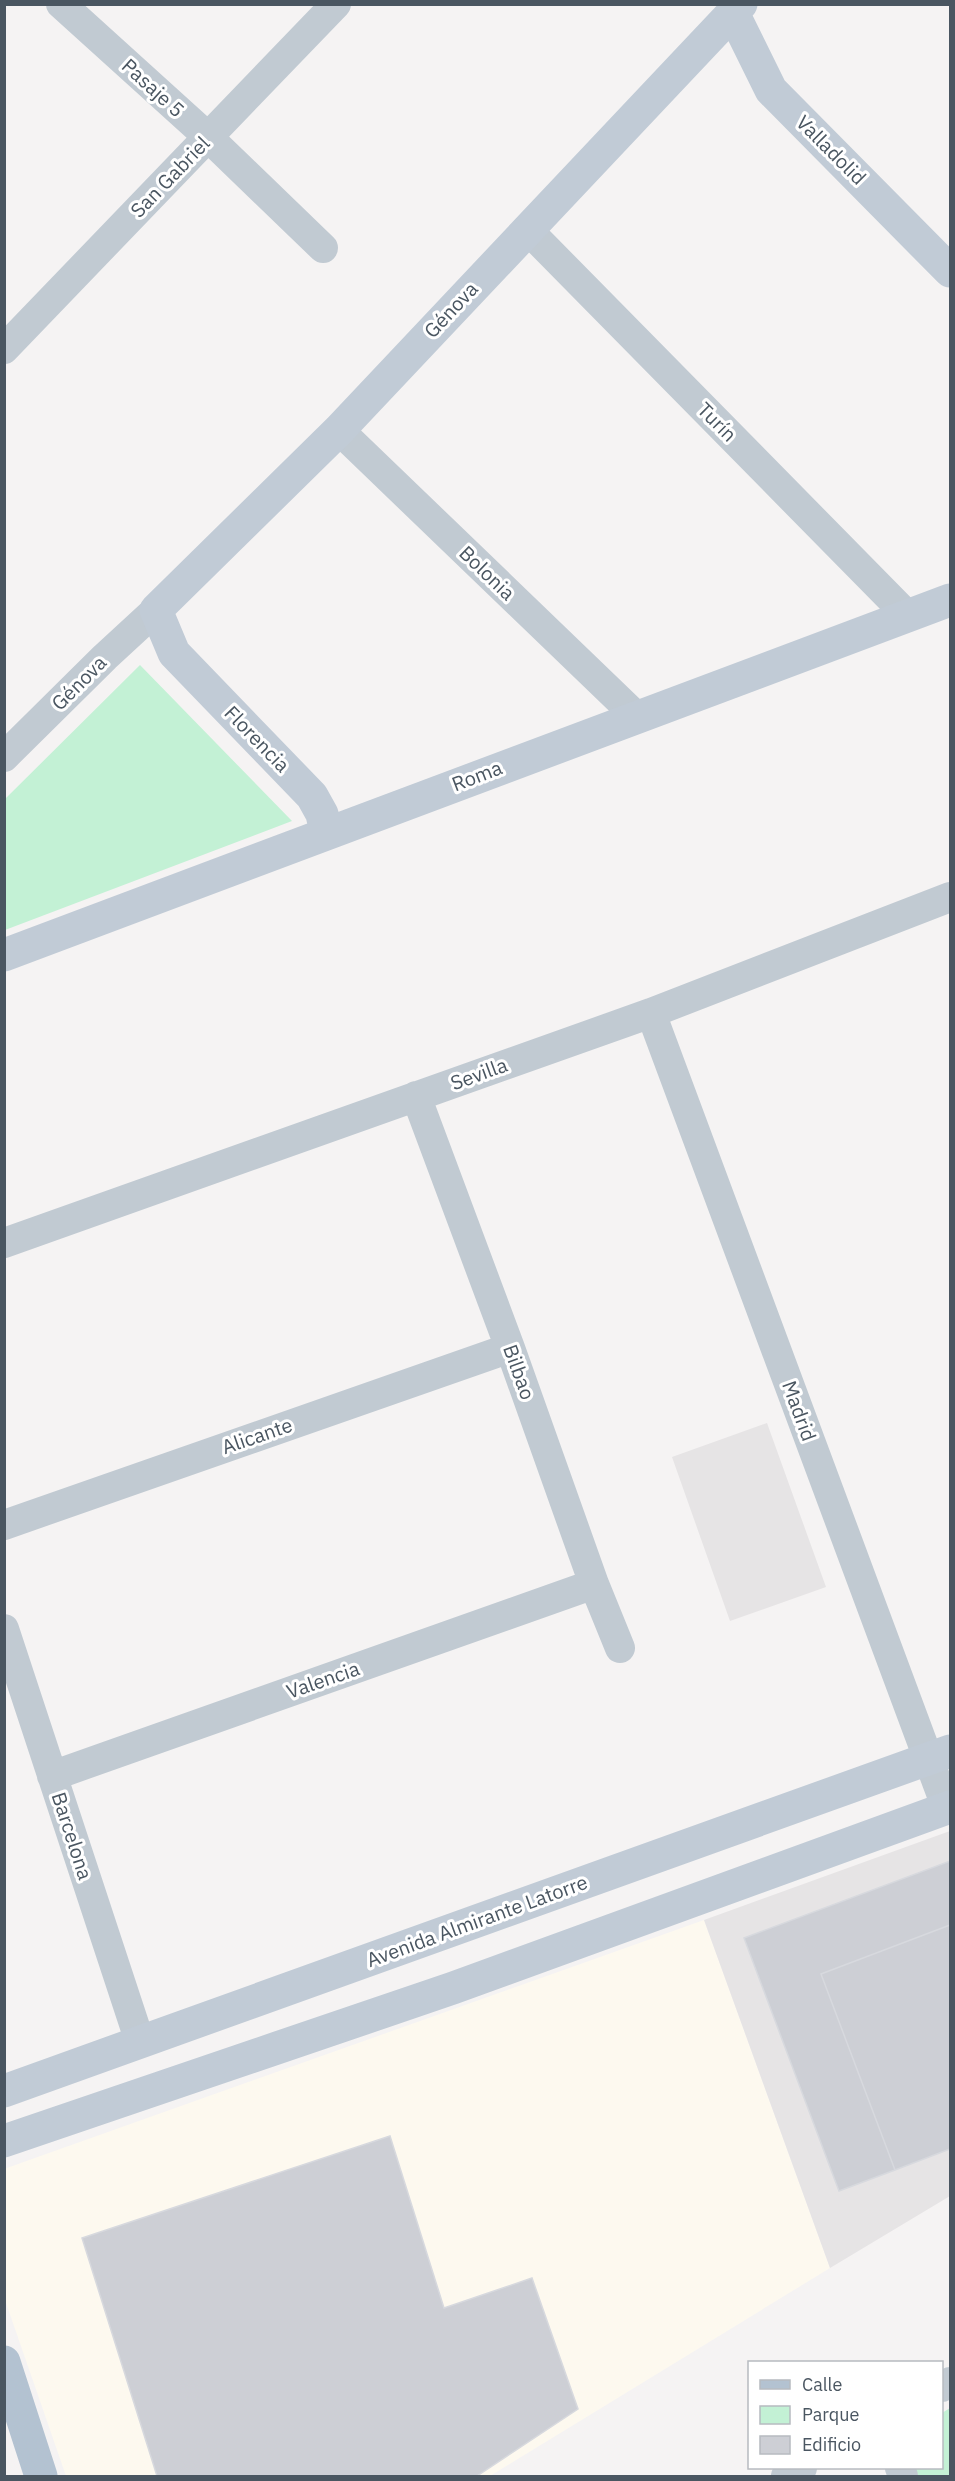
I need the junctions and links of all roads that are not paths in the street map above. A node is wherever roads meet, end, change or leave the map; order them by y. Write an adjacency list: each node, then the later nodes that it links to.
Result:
1 (61, 4): 4 (street, Pasaje 5)
2 (336, 4): 4 (street, San Gabriel)
3 (737, 9): 5 (street, Génova); 7 (street, Valladolid)
4 (208, 137): 6 (street, Pasaje 5); 8 (street, San Gabriel)
5 (528, 229): 9 (street, Génova); 12 (street, Turín)
6 (322, 248)
7 (951, 272)
8 (4, 349)
9 (339, 430): 11 (street, Génova); 13 (street, Bolonia)
10 (951, 600): 12 (street, Roma)
11 (156, 610): 14 (street, Génova); 15 (street, Florencia)
12 (907, 615): 13 (street, Roma)
13 (636, 716): 15 (street, Roma)
14 (4, 757)
15 (326, 833): 17 (street, Roma)
16 (951, 897): 18 (street, Sevilla)
17 (4, 955)
18 (651, 1013): 19 (street, Sevilla); 26 (street, Madrid)
19 (416, 1096): 20 (street, Sevilla); 21 (street, Bilbao)
20 (4, 1243)
21 (510, 1348): 22 (street, Alicante); 23 (street, Bilbao)
22 (4, 1524)
23 (594, 1584): 25 (street, Bilbao); 27 (street, Valencia)
24 (4, 1629): 27 (street, Barcelona)
25 (620, 1648)
26 (939, 1755): 28 (street, Madrid); 29 (street, Avenida Almirante Latorre)
27 (52, 1776): 29 (street, Barcelona)
28 (949, 1808): 31 (street)
29 (140, 2042): 30 (street, Avenida Almirante Latorre)
30 (4, 2091)
31 (4, 2142)
32 (4, 2362): 34 (main road)
33 (800, 2469): 35 (street)
34 (41, 2476)
35 (786, 2476)

